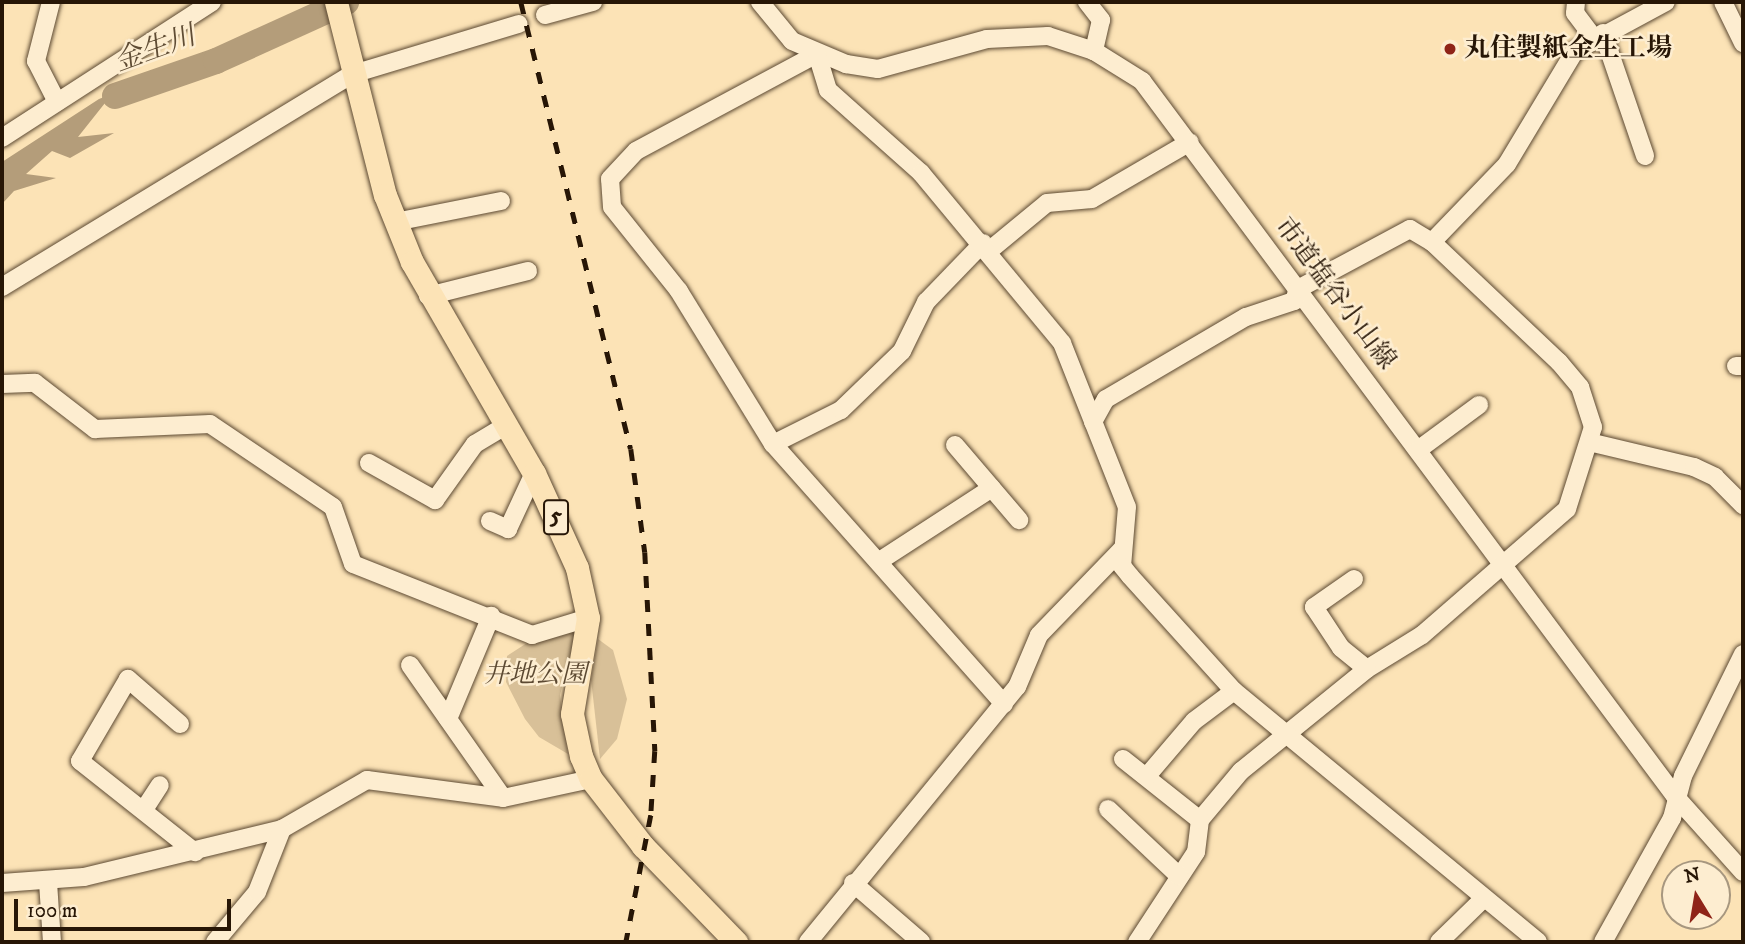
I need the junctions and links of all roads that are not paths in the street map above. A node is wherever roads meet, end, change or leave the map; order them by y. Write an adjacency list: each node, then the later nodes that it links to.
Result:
1 (51, 2): 17 (street)
2 (212, 2): 17 (street)
3 (336, 2): 16 (main road, 5)
4 (593, 2): 10 (street)
5 (760, 2): 15 (street, 市道塩谷小山線)
6 (1087, 2): 14 (street)
7 (1576, 2): 12 (street)
8 (1666, 2): 12 (street)
9 (1723, 2): 13 (street)
10 (545, 15)
11 (519, 24): 16 (street)
12 (1599, 35): 20 (street); 23 (street)
13 (1743, 43)
14 (1094, 51): 15 (street, 市道塩谷小山線); 19 (street, 市道塩谷小山線)
15 (817, 54): 24 (street); 34 (street)
16 (353, 74): 22 (main road, 5); 26 (street)
17 (57, 102): 18 (street)
18 (2, 138)
19 (1190, 142): 24 (street); 27 (street, 市道塩谷小山線)
20 (1645, 156)
21 (501, 201): 22 (street)
22 (395, 222): 28 (main road, 5)
23 (1432, 242): 27 (street); 33 (street)
24 (987, 246): 31 (street); 34 (street)
25 (528, 271): 28 (street)
26 (2, 287)
27 (1298, 289): 31 (street); 36 (street, 市道塩谷小山線)
28 (428, 296): 32 (main road, 5)
29 (2, 384): 47 (street)
30 (1479, 405): 36 (street)
31 (1093, 422): 43 (street)
32 (505, 426): 37 (street); 38 (main road, 5)
33 (1590, 442): 40 (street); 45 (street)
34 (773, 444): 44 (street)
35 (955, 444): 39 (street)
36 (1418, 450): 45 (street, 市道塩谷小山線)
37 (369, 463)
38 (534, 473): 42 (street); 48 (main road, 5)
39 (992, 488): 41 (street); 44 (street)
40 (1743, 506)
41 (1018, 520)
42 (490, 521)
43 (1122, 549): 52 (street); 53 (street)
44 (881, 560): 53 (street)
45 (1503, 566): 51 (street); 61 (street, 市道塩谷小山線)
46 (1354, 579): 51 (street)
47 (491, 616): 48 (street); 54 (street)
48 (588, 618): 59 (main road, 5)
49 (1743, 654): 61 (street)
50 (410, 665): 54 (street)
51 (1367, 669): 56 (street)
52 (1234, 691): 56 (street); 58 (street)
53 (1004, 704): 72 (street)
54 (448, 719): 62 (street)
55 (180, 724): 63 (street)
56 (1283, 733): 65 (street); 73 (street)
57 (1123, 760): 58 (street)
58 (1147, 776): 65 (street)
59 (591, 779): 62 (street); 76 (main road, 5)
60 (160, 785): 63 (street)
61 (1675, 796): 68 (street, 市道塩谷小山線); 82 (street)
62 (503, 798): 66 (street)
63 (145, 808): 67 (street)
64 (1108, 809): 69 (street)
65 (1200, 820): 69 (street)
66 (282, 829): 67 (street); 75 (street)
67 (195, 852): 70 (street)
68 (1743, 872)
69 (1179, 876): 79 (street)
70 (48, 882): 71 (street); 74 (street)
71 (2, 883)
72 (853, 883): 77 (street); 78 (street)
73 (1482, 900): 80 (street); 81 (street)
74 (52, 942)
75 (215, 942)
76 (736, 942)
77 (808, 942)
78 (921, 942)
79 (1137, 942)
80 (1438, 942)
81 (1538, 942)
82 (1602, 942)

